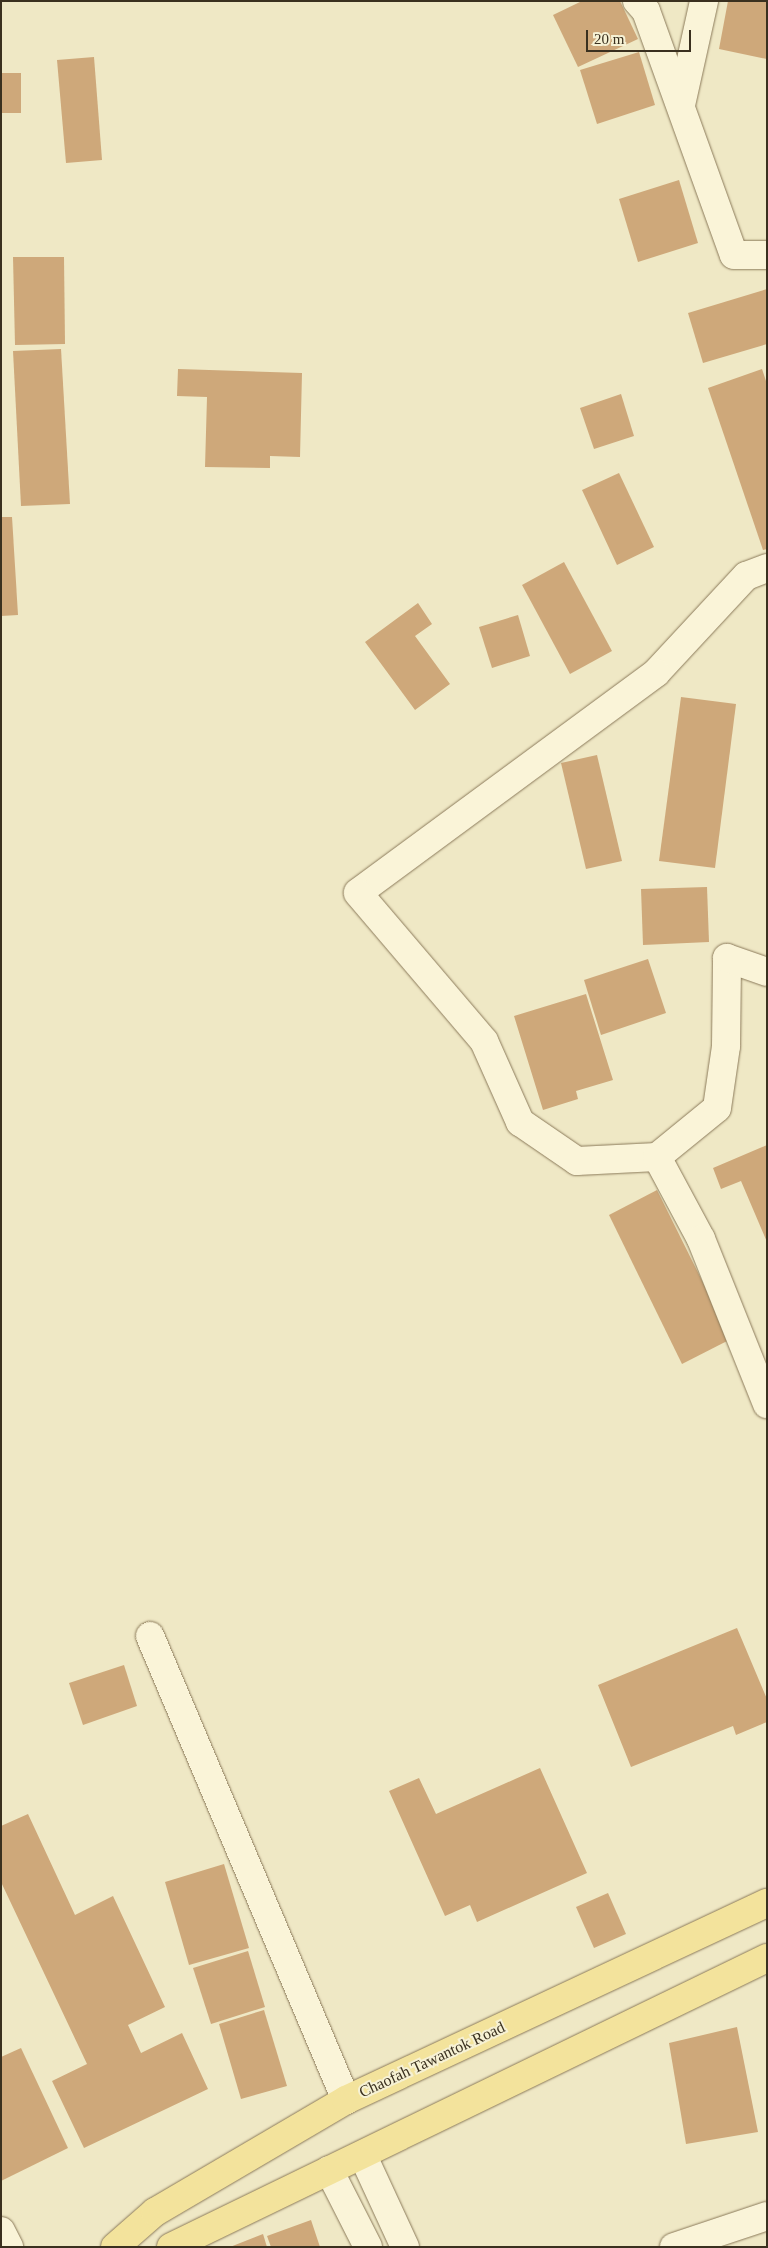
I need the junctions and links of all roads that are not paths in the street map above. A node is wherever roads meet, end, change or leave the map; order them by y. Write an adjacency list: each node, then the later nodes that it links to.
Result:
1 (637, 1): 3 (street)
2 (704, 1): 3 (street)
3 (681, 105): 4 (street)
4 (767, 255)
5 (767, 568): 7 (street)
6 (767, 972): 7 (street)
7 (657, 1157): 8 (street)
8 (767, 1404)
9 (150, 1636): 12 (street)
10 (767, 1903): 12 (main road, Chaofah Tawantok Road)
11 (767, 1958): 13 (main road)
12 (346, 2100): 18 (main road, Chaofah Tawantok Road)
13 (363, 2156): 14 (main road); 21 (street)
14 (329, 2170): 19 (main road); 20 (street)
15 (765, 2220): 22 (street)
16 (1, 2231): 17 (street)
17 (9, 2247)
18 (115, 2247)
19 (171, 2247)
20 (368, 2247)
21 (405, 2247)
22 (674, 2247)

